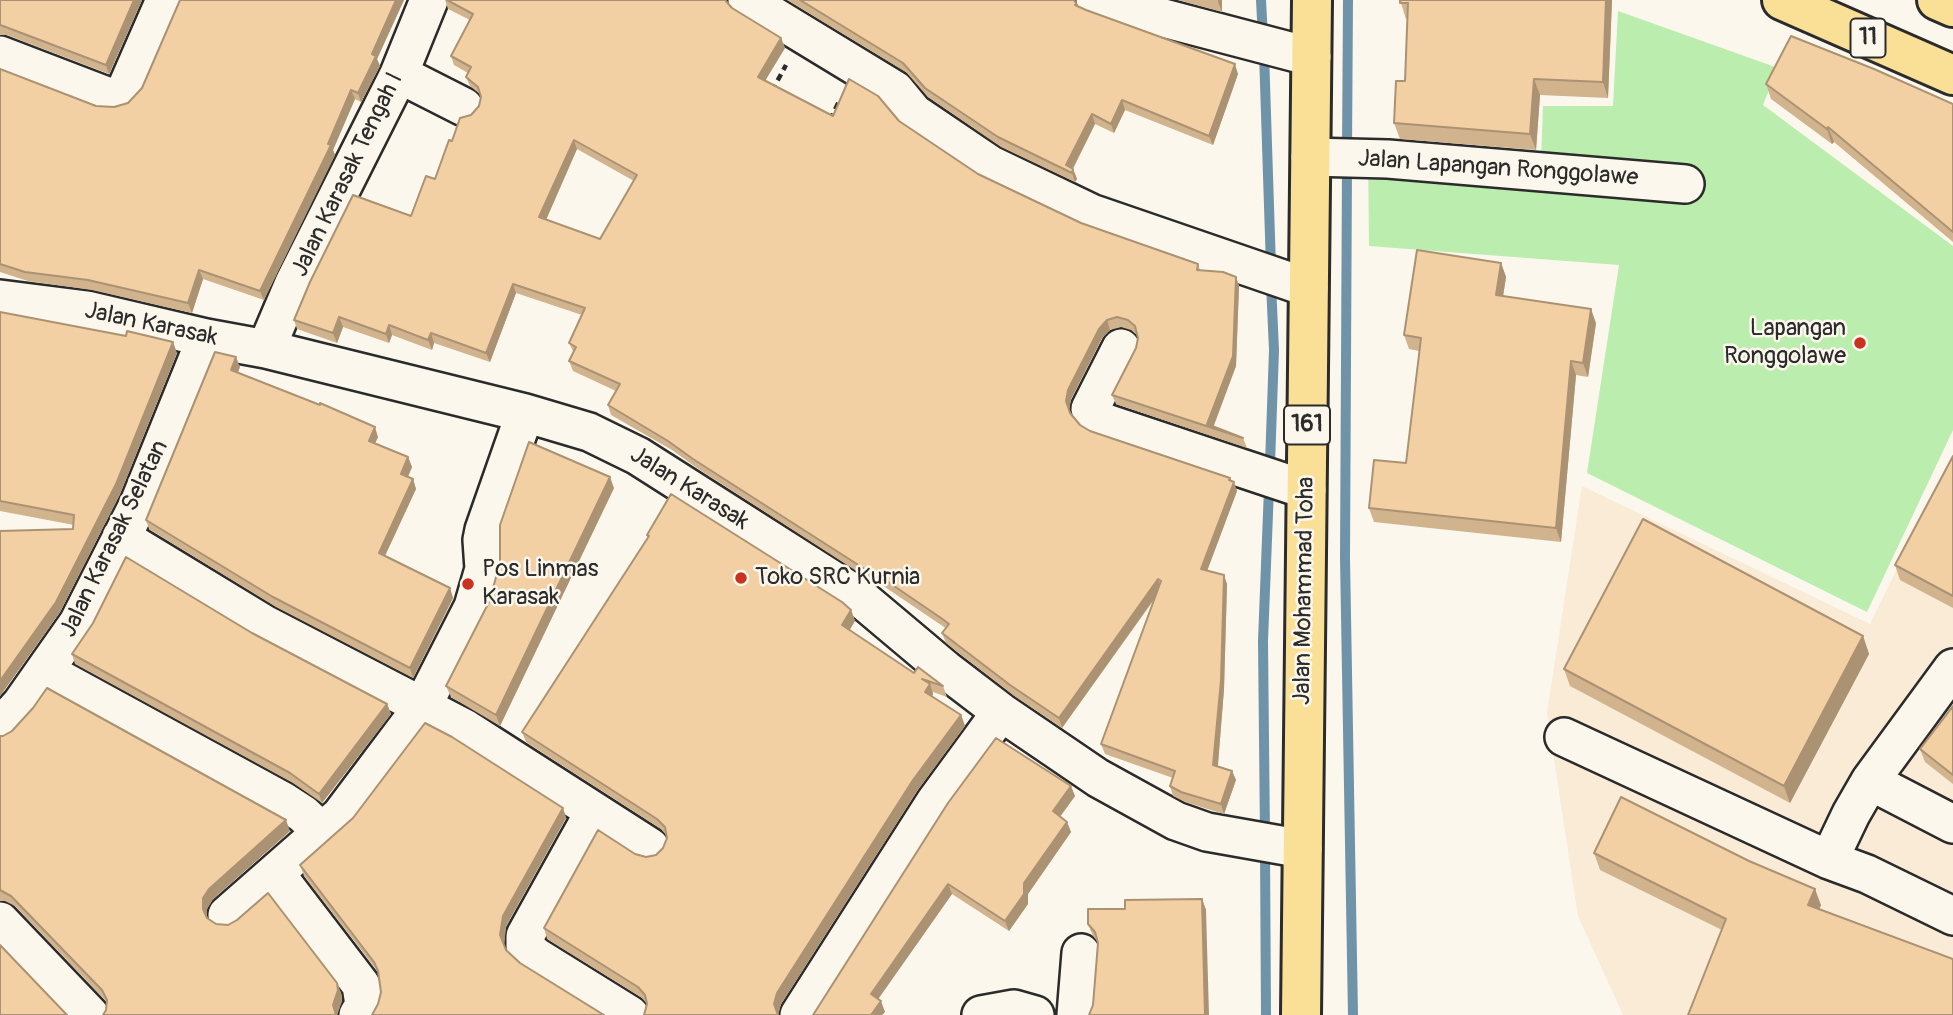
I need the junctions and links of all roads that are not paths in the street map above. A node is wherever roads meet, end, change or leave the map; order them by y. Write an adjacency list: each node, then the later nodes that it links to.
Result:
1 (165, 0): 9 (street)
2 (429, 0): 11 (street, Jalan Karasak Tengah I)
3 (747, 0): 16 (street)
4 (1095, 0): 10 (street)
5 (1312, 0): 10 (main road, Jalan Mohammad Toha / 161)
6 (1782, 0): 12 (main road, 11)
7 (1937, 0): 8 (main road)
8 (1953, 7)
9 (0, 55)
10 (1311, 57): 14 (main road, Jalan Mohammad Toha / 161)
11 (399, 74): 13 (street); 20 (street, Jalan Karasak Tengah I)
12 (1953, 75)
13 (464, 107)
14 (1310, 157): 15 (street, Jalan Lapangan Ronggolawe); 16 (main road, Jalan Mohammad Toha / 161)
15 (1685, 184)
16 (1309, 288): 22 (main road, Jalan Mohammad Toha / 161)
17 (0, 299): 18 (street, Jalan Karasak)
18 (206, 338): 20 (street, Jalan Karasak); 23 (street, Jalan Karasak Selatan)
19 (1121, 348): 22 (street)
20 (266, 349): 21 (street, Jalan Karasak)
21 (526, 413): 26 (street); 27 (street, Jalan Karasak)
22 (1307, 490): 35 (main road, Jalan Mohammad Toha / 161)
23 (121, 537): 25 (street, Jalan Karasak Selatan); 26 (street)
24 (1953, 668): 30 (street)
25 (45, 671): 28 (street, Jalan Karasak Selatan); 33 (street)
26 (422, 707): 31 (street); 33 (street)
27 (1001, 712): 35 (street, Jalan Karasak); 45 (street)
28 (0, 727)
29 (1564, 737): 36 (street)
30 (1870, 780): 32 (street); 36 (street)
31 (594, 812): 34 (street); 44 (street)
32 (1953, 824)
33 (322, 832): 37 (street)
34 (650, 847)
35 (1303, 849): 49 (main road, Jalan Mohammad Toha / 161)
36 (1829, 860): 39 (street)
37 (276, 874): 38 (street); 43 (street)
38 (228, 915)
39 (1953, 916)
40 (0, 921): 42 (street)
41 (1081, 953): 48 (street)
42 (90, 1015)
43 (358, 1015)
44 (630, 1015)
45 (799, 1015)
46 (981, 1015): 47 (street)
47 (1035, 1015)
48 (1076, 1015)
49 (1301, 1015)

